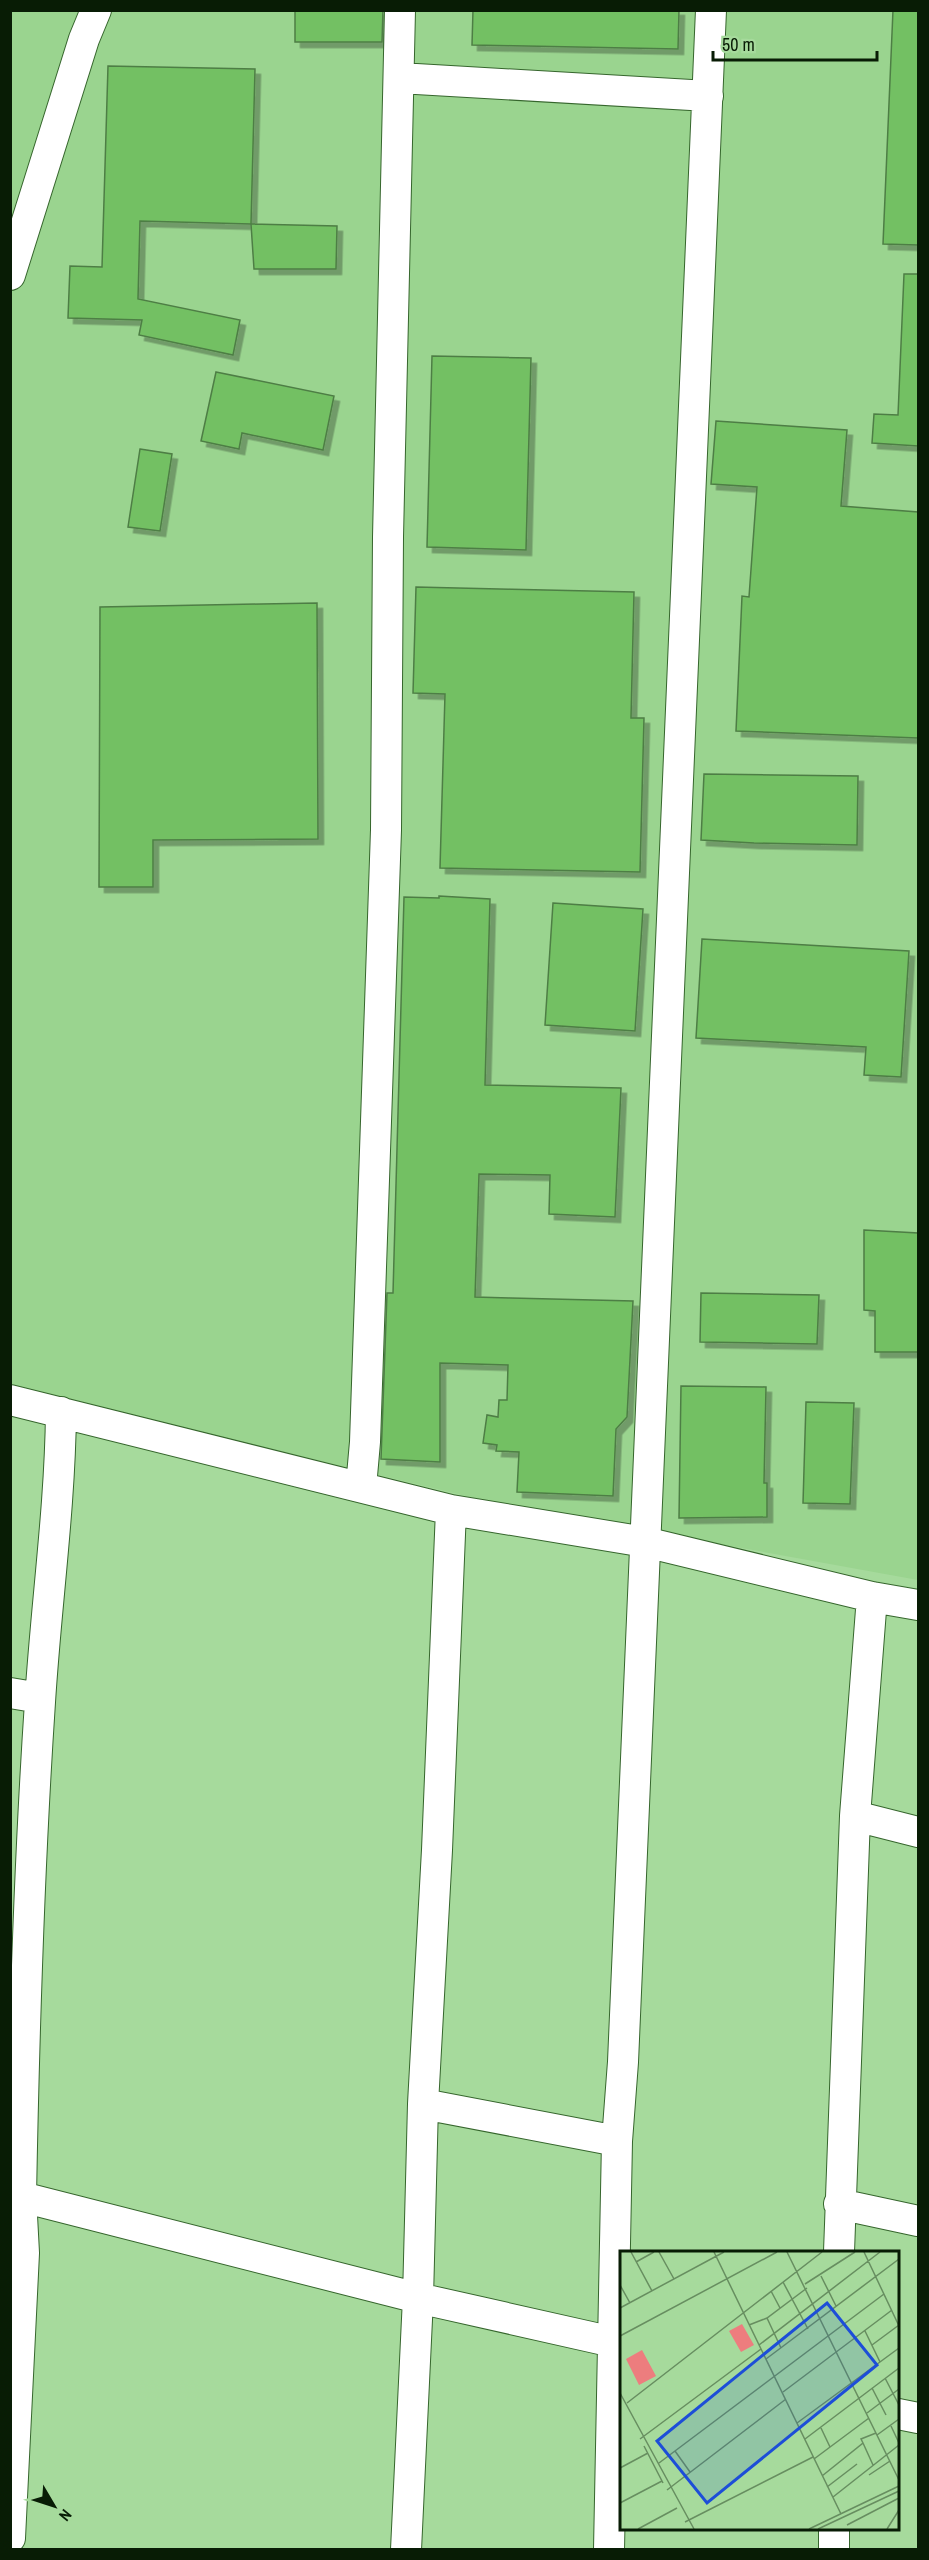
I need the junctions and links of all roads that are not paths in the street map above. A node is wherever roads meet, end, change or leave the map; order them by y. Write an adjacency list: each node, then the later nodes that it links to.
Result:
1 (96, 10): 6 (street)
2 (400, 10): 4 (street)
3 (711, 10): 5 (street)
4 (399, 78): 5 (street); 9 (street)
5 (708, 96): 11 (street)
6 (10, 275)
7 (10, 1400): 8 (street)
8 (61, 1412): 9 (street); 15 (street)
9 (361, 1487): 10 (street)
10 (450, 1510): 11 (street); 18 (street)
11 (645, 1542): 12 (street); 19 (street)
12 (872, 1597): 13 (street); 16 (street)
13 (918, 1605)
14 (10, 1693): 15 (street)
15 (40, 1698): 20 (street)
16 (855, 1816): 17 (street); 21 (street)
17 (918, 1832)
18 (423, 2104): 19 (street); 24 (street)
19 (617, 2141): 25 (street)
20 (16, 2196): 24 (street); 29 (street)
21 (839, 2204): 22 (street); 23 (street)
22 (918, 2221)
23 (839, 2251)
24 (418, 2298): 25 (street); 30 (street)
25 (617, 2343): 31 (street)
26 (899, 2414): 27 (street)
27 (918, 2418)
28 (834, 2530): 32 (street)
29 (10, 2538)
30 (406, 2550)
31 (609, 2550)
32 (834, 2550)

